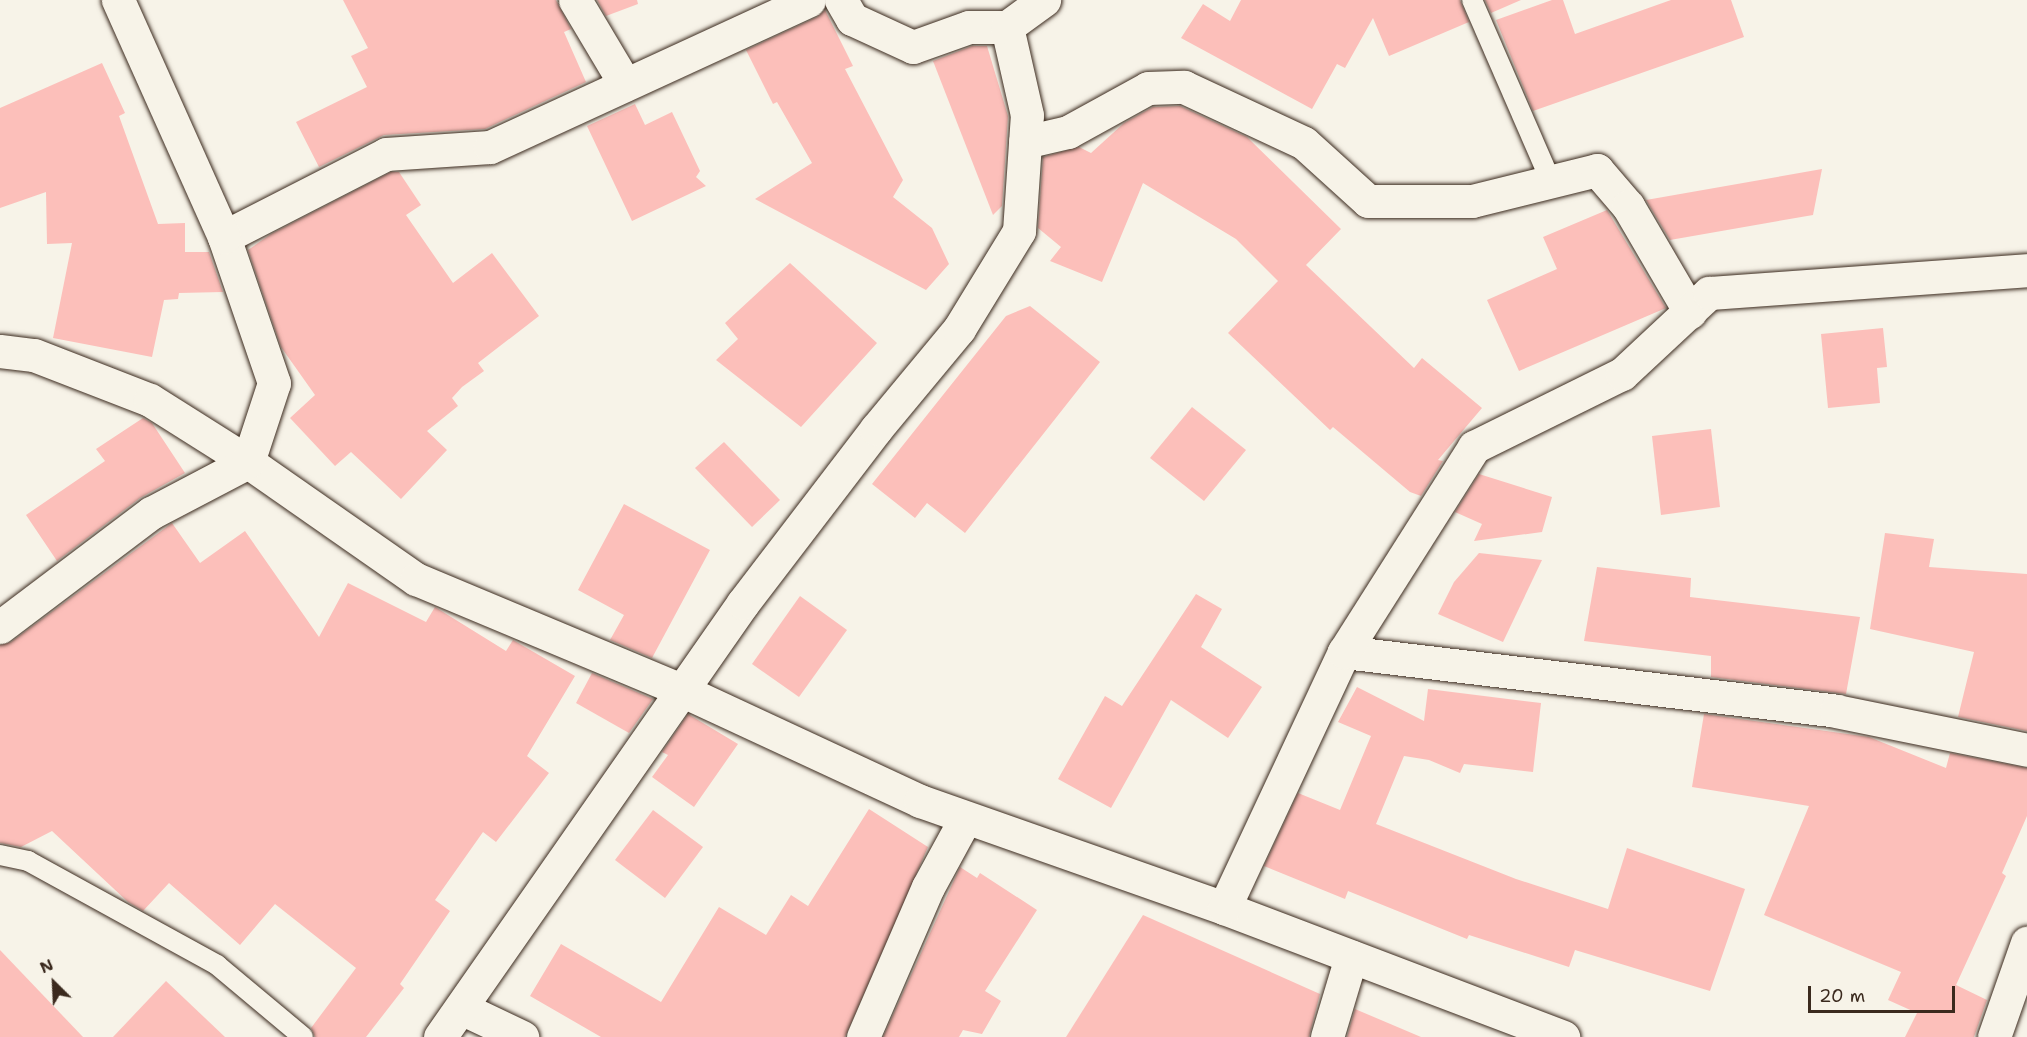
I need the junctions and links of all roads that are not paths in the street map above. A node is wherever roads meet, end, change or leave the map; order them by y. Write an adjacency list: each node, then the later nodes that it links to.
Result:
1 (118, 0): 11 (street)
2 (575, 0): 8 (street)
3 (809, 0): 8 (street)
4 (841, 0): 7 (street)
5 (1044, 0): 7 (street)
6 (1472, 0): 10 (lane)
7 (1007, 27): 9 (street)
8 (625, 84): 11 (street)
9 (1025, 142): 10 (street); 18 (street)
10 (1551, 182): 13 (street)
11 (224, 237): 15 (street)
12 (2027, 270): 13 (street)
13 (1690, 312): 17 (street)
14 (0, 351): 15 (street)
15 (248, 462): 16 (street); 18 (street)
16 (0, 627)
17 (1344, 652): 19 (street); 22 (street)
18 (681, 690): 20 (street); 25 (street)
19 (2027, 750)
20 (965, 819): 22 (street); 29 (street)
21 (0, 855): 26 (lane)
22 (1224, 908): 24 (street)
23 (2027, 943): 32 (street)
24 (1351, 957): 30 (street); 31 (street)
25 (460, 1008): 27 (street); 28 (street)
26 (303, 1037)
27 (440, 1037)
28 (522, 1037)
29 (863, 1037)
30 (1327, 1037)
31 (1563, 1037)
32 (1994, 1037)

